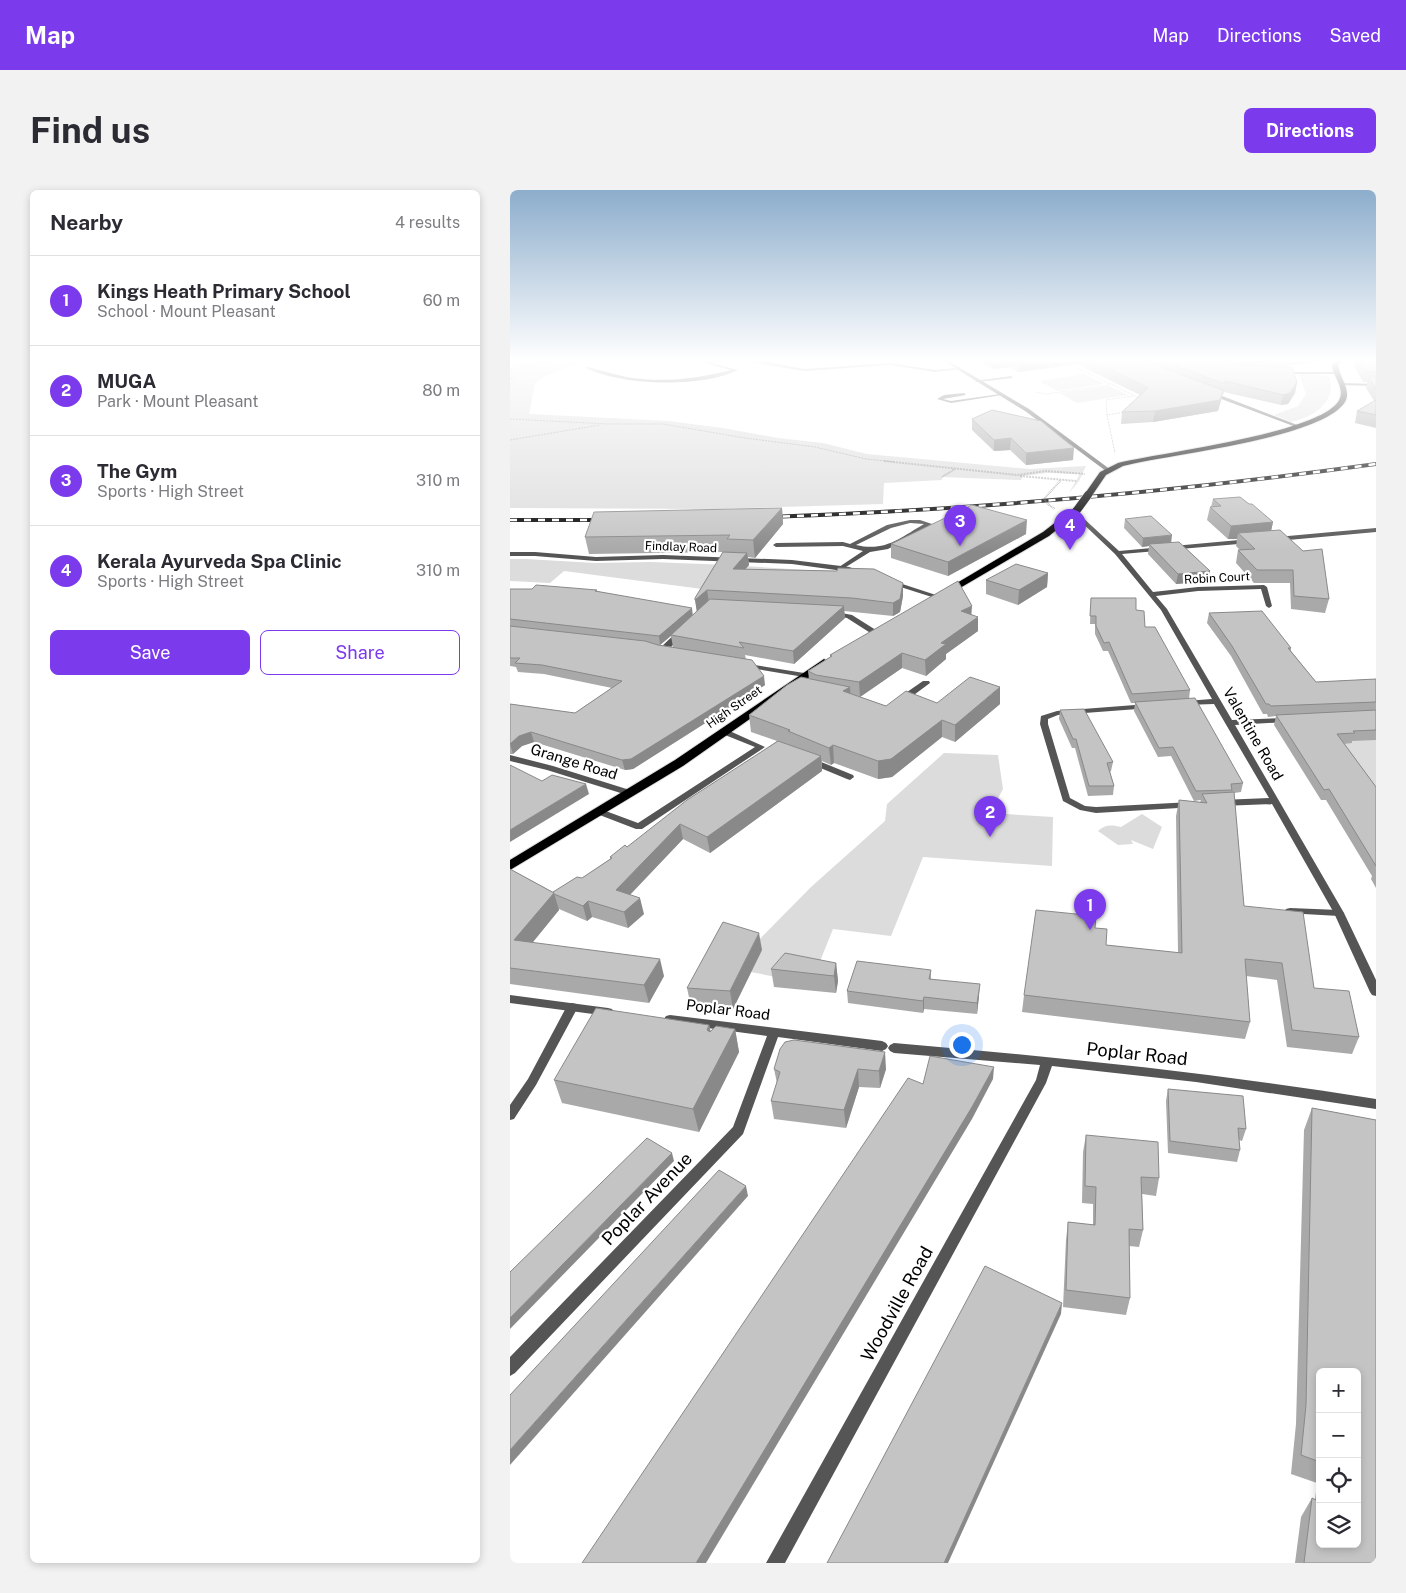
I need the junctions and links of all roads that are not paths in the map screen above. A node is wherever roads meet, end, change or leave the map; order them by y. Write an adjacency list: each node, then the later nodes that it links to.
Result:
1 (1046, 424): 5 (street)
2 (1293, 424): 4 (street)
3 (1302, 424): 4 (highway)
4 (1298, 426): 5 (highway)
5 (1108, 470): 6 (highway, bridge)
6 (1075, 512): 13 (street, Valentine Road); 19 (highway)
7 (1376, 530): 9 (street)
8 (1261, 540): 13 (street)
9 (1270, 540)
10 (776, 545): 11 (street)
11 (851, 546): 12 (street); 12 (street)
12 (868, 550): 15 (street)
13 (1117, 553): 18 (street, Valentine Road)
14 (510, 554): 15 (street, Findlay Road)
15 (841, 568): 16 (street, Findlay Road)
16 (868, 575)
17 (886, 581): 19 (street)
18 (1153, 594): 21 (street, Robin Court); 32 (street, Valentine Road)
19 (937, 597): 20 (highway)
20 (921, 606)
21 (1269, 606)
22 (819, 612): 24 (street)
23 (689, 626): 25 (street)
24 (875, 633)
25 (673, 652)
26 (838, 654): 28 (highway, High Street)
27 (739, 664): 28 (street)
28 (804, 675): 30 (highway, High Street)
29 (926, 683): 35 (street)
30 (789, 686): 31 (street); 38 (highway, High Street)
31 (802, 691)
32 (1218, 701): 33 (street); 37 (street, Valentine Road)
33 (1180, 704)
34 (1162, 705): 45 (street)
35 (891, 706)
36 (1299, 720): 37 (street)
37 (1231, 723): 45 (street, Valentine Road)
38 (722, 731): 39 (street); 44 (highway, High Street)
39 (760, 747): 40 (street); 46 (street)
40 (773, 749)
41 (798, 756): 43 (street)
42 (510, 758): 44 (street, Grange Road)
43 (850, 776)
44 (630, 794): 46 (highway, High Street)
45 (1275, 801): 49 (street, Valentine Road)
46 (600, 812): 47 (highway, High Street)
47 (510, 866)
48 (1282, 911): 49 (street)
49 (1339, 914): 50 (street, Valentine Road)
50 (1376, 992)
51 (510, 999): 52 (street)
52 (572, 1007): 53 (street); 58 (street)
53 (620, 1013)
54 (658, 1018): 55 (street, Poplar Road)
55 (774, 1032): 56 (street, Poplar Road); 59 (street, Poplar Avenue)
56 (1047, 1061): 57 (street, Poplar Road); 60 (street, Woodville Road)
57 (1376, 1104)
58 (510, 1115)
59 (510, 1368)
60 (776, 1563)

